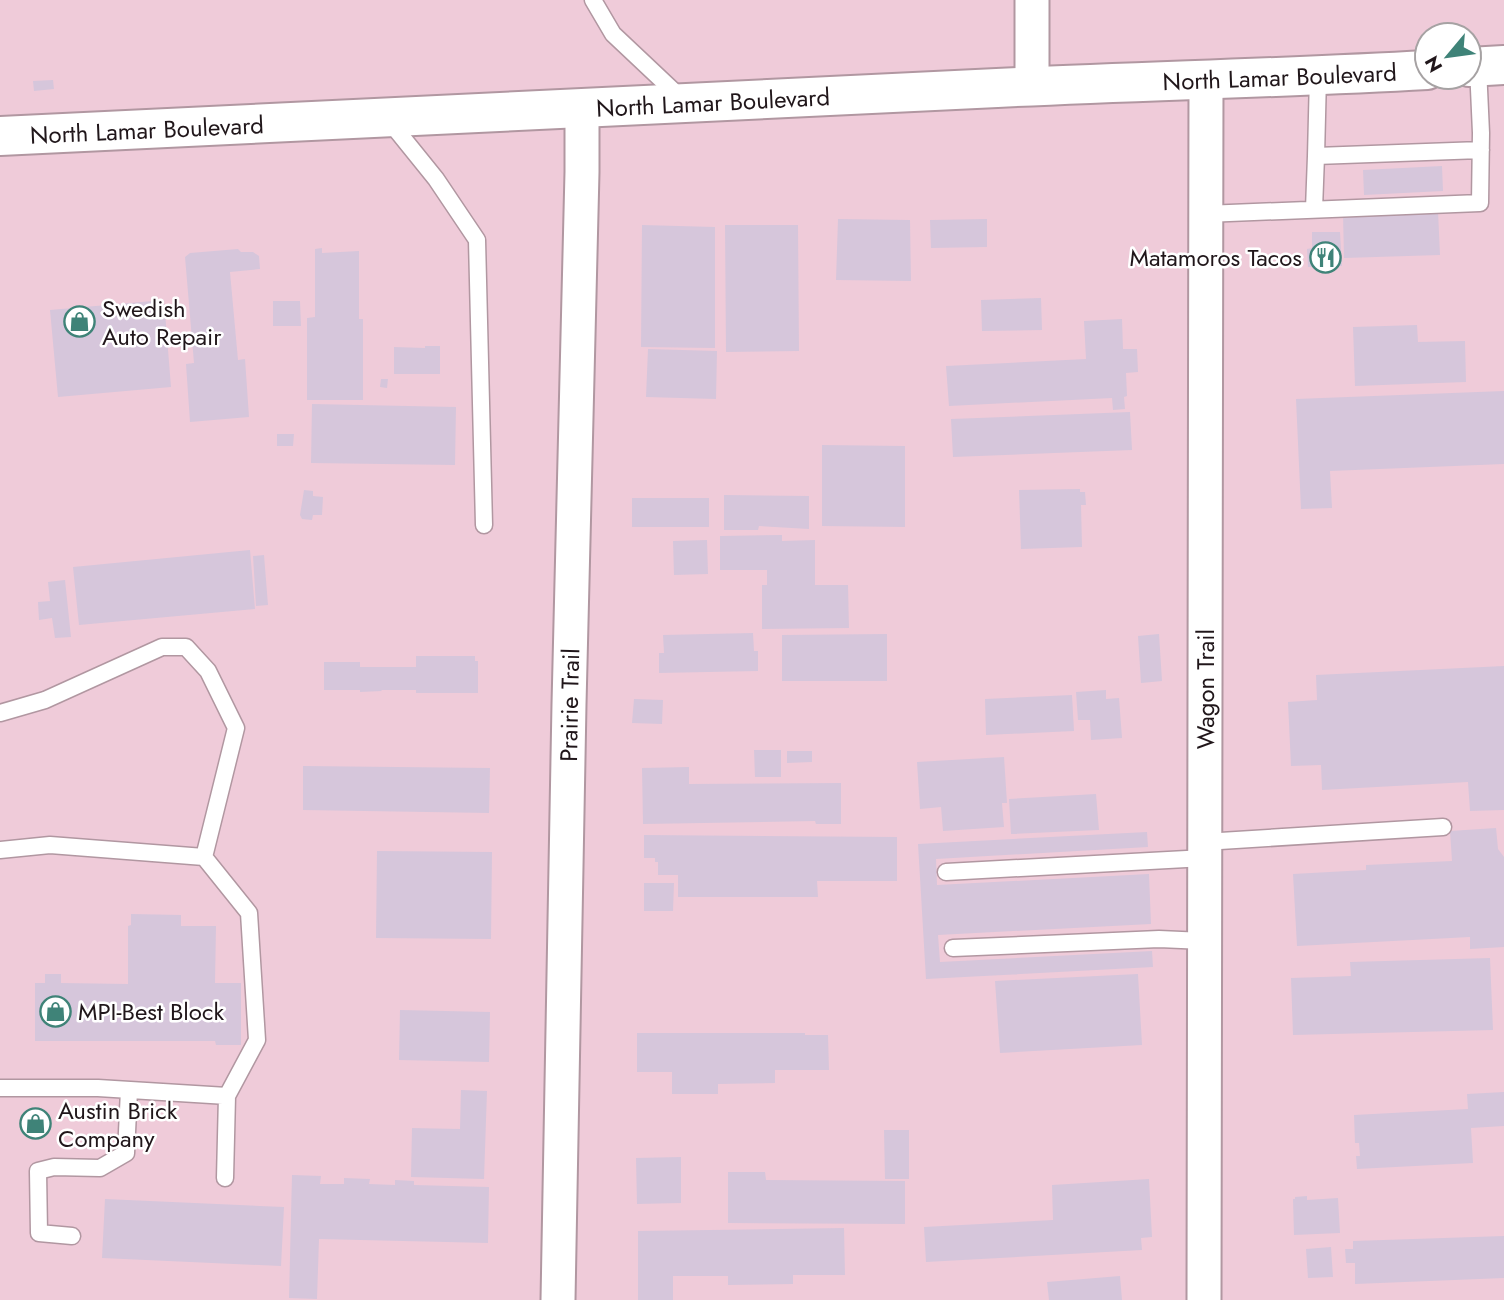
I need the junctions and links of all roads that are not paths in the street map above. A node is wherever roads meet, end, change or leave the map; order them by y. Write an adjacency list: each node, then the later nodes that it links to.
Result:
1 (593, 0): 8 (lane)
2 (1032, 0): 7 (street)
3 (1484, 66): 12 (lane)
4 (1413, 71): 5 (main road, North Lamar Boulevard)
5 (1318, 76): 6 (main road, North Lamar Boulevard); 13 (lane)
6 (1206, 80): 7 (main road, North Lamar Boulevard); 15 (street, Wagon Trail)
7 (1032, 86): 8 (main road, North Lamar Boulevard)
8 (686, 103): 9 (main road, North Lamar Boulevard)
9 (582, 110): 10 (main road, North Lamar Boulevard); 30 (street, Prairie Trail)
10 (386, 117): 11 (main road, North Lamar Boulevard); 16 (lane)
11 (0, 136)
12 (1481, 150): 13 (lane); 14 (lane)
13 (1316, 156): 14 (lane)
14 (1314, 209): 15 (lane)
15 (1205, 214): 20 (street, Wagon Trail)
16 (484, 525)
17 (0, 713): 21 (lane)
18 (1443, 827): 20 (lane)
19 (0, 850): 21 (lane)
20 (1205, 850): 22 (lane); 23 (street, Wagon Trail)
21 (204, 857): 27 (lane)
22 (946, 872)
23 (1204, 941): 24 (lane); 31 (street, Wagon Trail)
24 (953, 948)
25 (0, 1088): 26 (lane)
26 (129, 1090): 27 (lane); 29 (lane)
27 (227, 1096): 28 (lane)
28 (225, 1178)
29 (72, 1236)
30 (558, 1300)
31 (1204, 1300)

